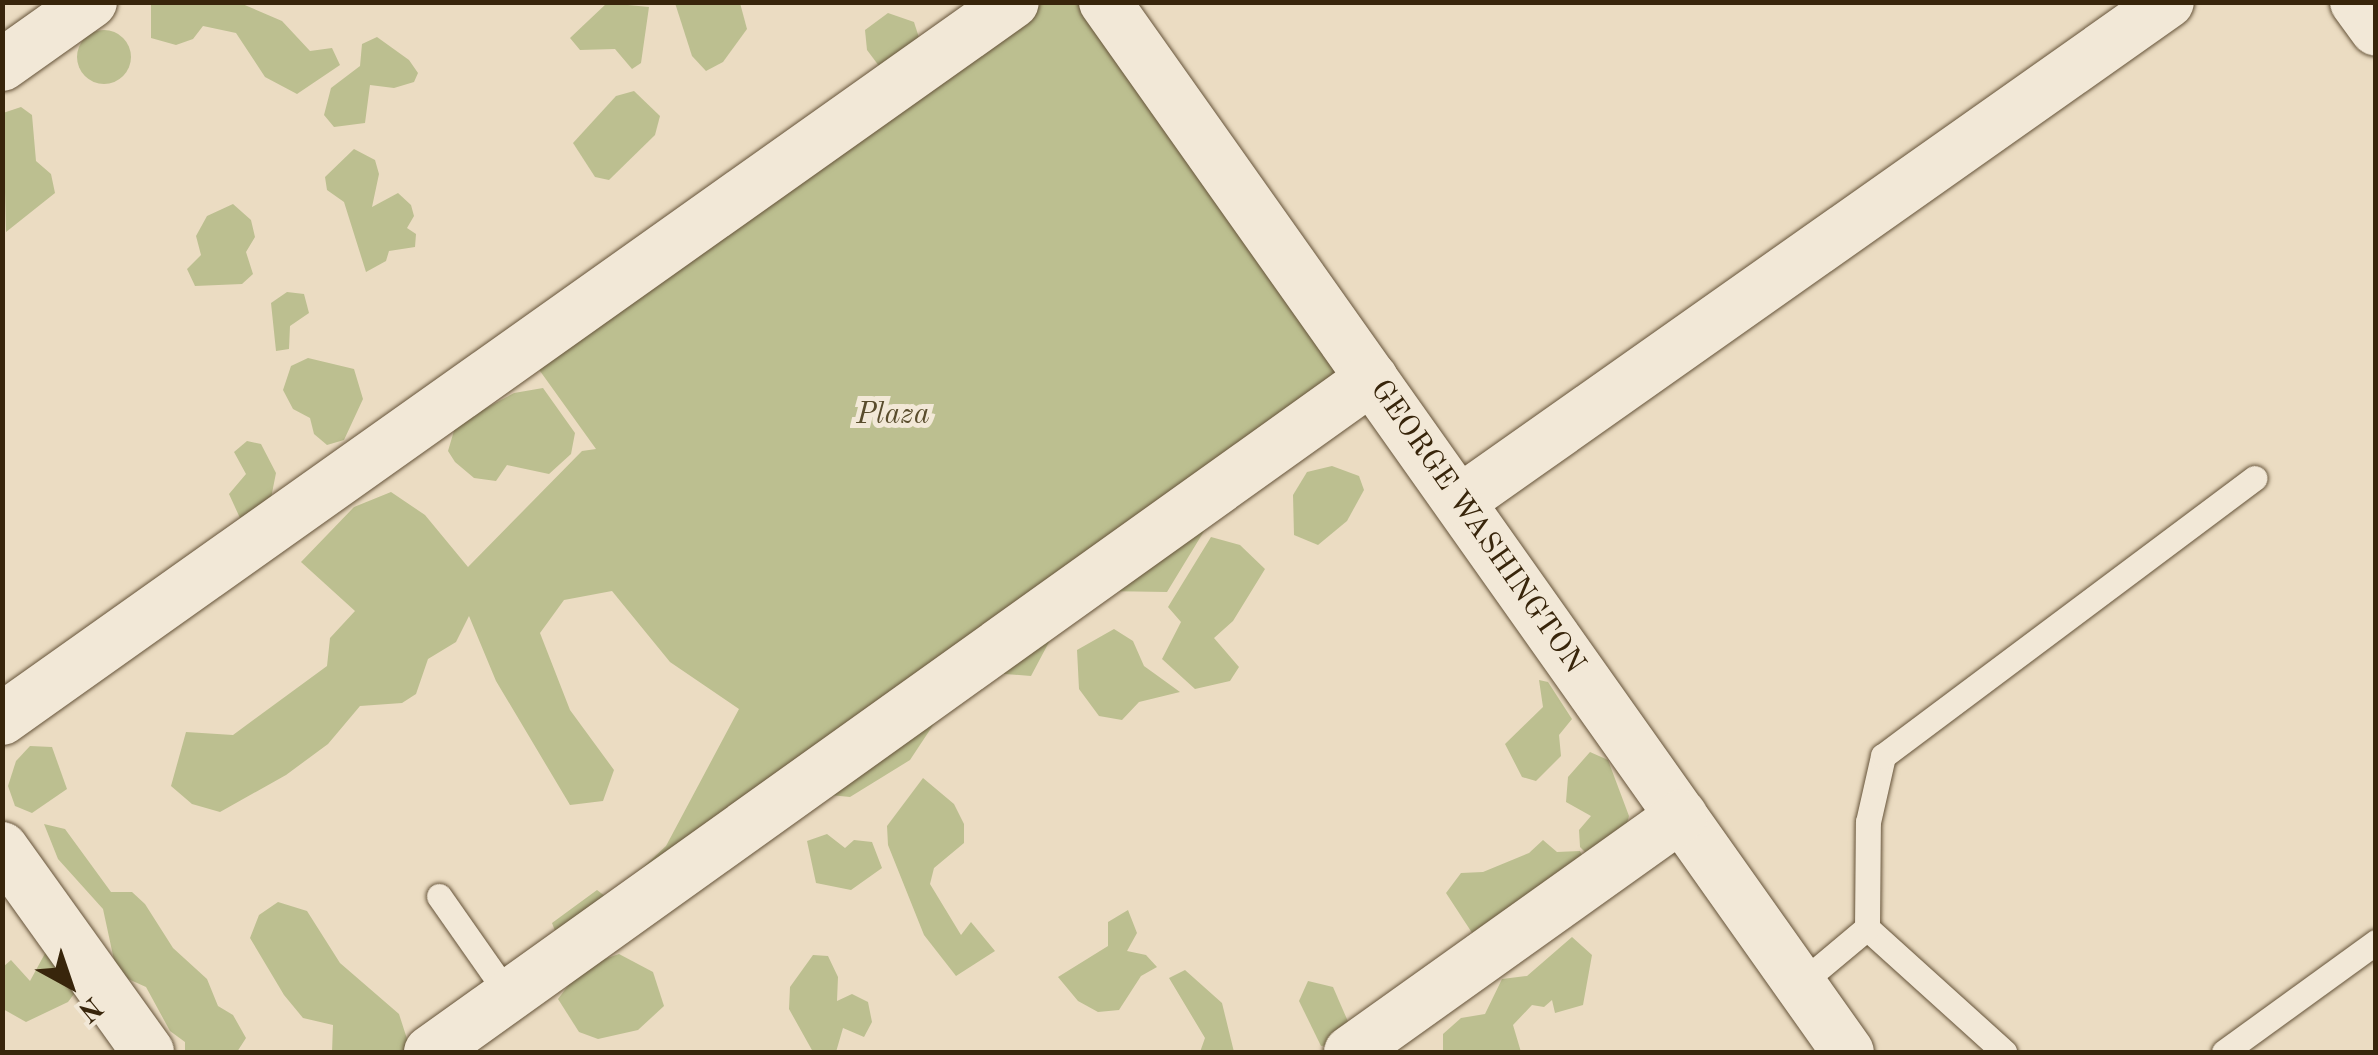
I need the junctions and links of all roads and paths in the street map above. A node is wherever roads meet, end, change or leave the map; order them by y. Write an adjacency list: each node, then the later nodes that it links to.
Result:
1 (91, 2): 7 (street)
2 (1013, 2): 11 (street)
3 (1105, 2): 8 (street, GEORGE WASHINGTON)
4 (2168, 2): 10 (street)
5 (2356, 2): 6 (street)
6 (2376, 30)
7 (2, 64)
8 (1372, 378): 10 (street, GEORGE WASHINGTON); 18 (street)
9 (2255, 478): 15 (lane)
10 (1460, 501): 12 (street, GEORGE WASHINGTON)
11 (2, 719)
12 (1681, 816): 17 (street, GEORGE WASHINGTON); 21 (street)
13 (2, 848): 19 (street)
14 (438, 896): 18 (lane)
15 (1868, 928): 17 (lane); 23 (lane)
16 (2376, 942): 24 (lane)
17 (1800, 984): 22 (street, GEORGE WASHINGTON)
18 (509, 996): 20 (street)
19 (148, 1052)
20 (430, 1052)
21 (1350, 1052)
22 (1848, 1052)
23 (2004, 1052)
24 (2224, 1052)

